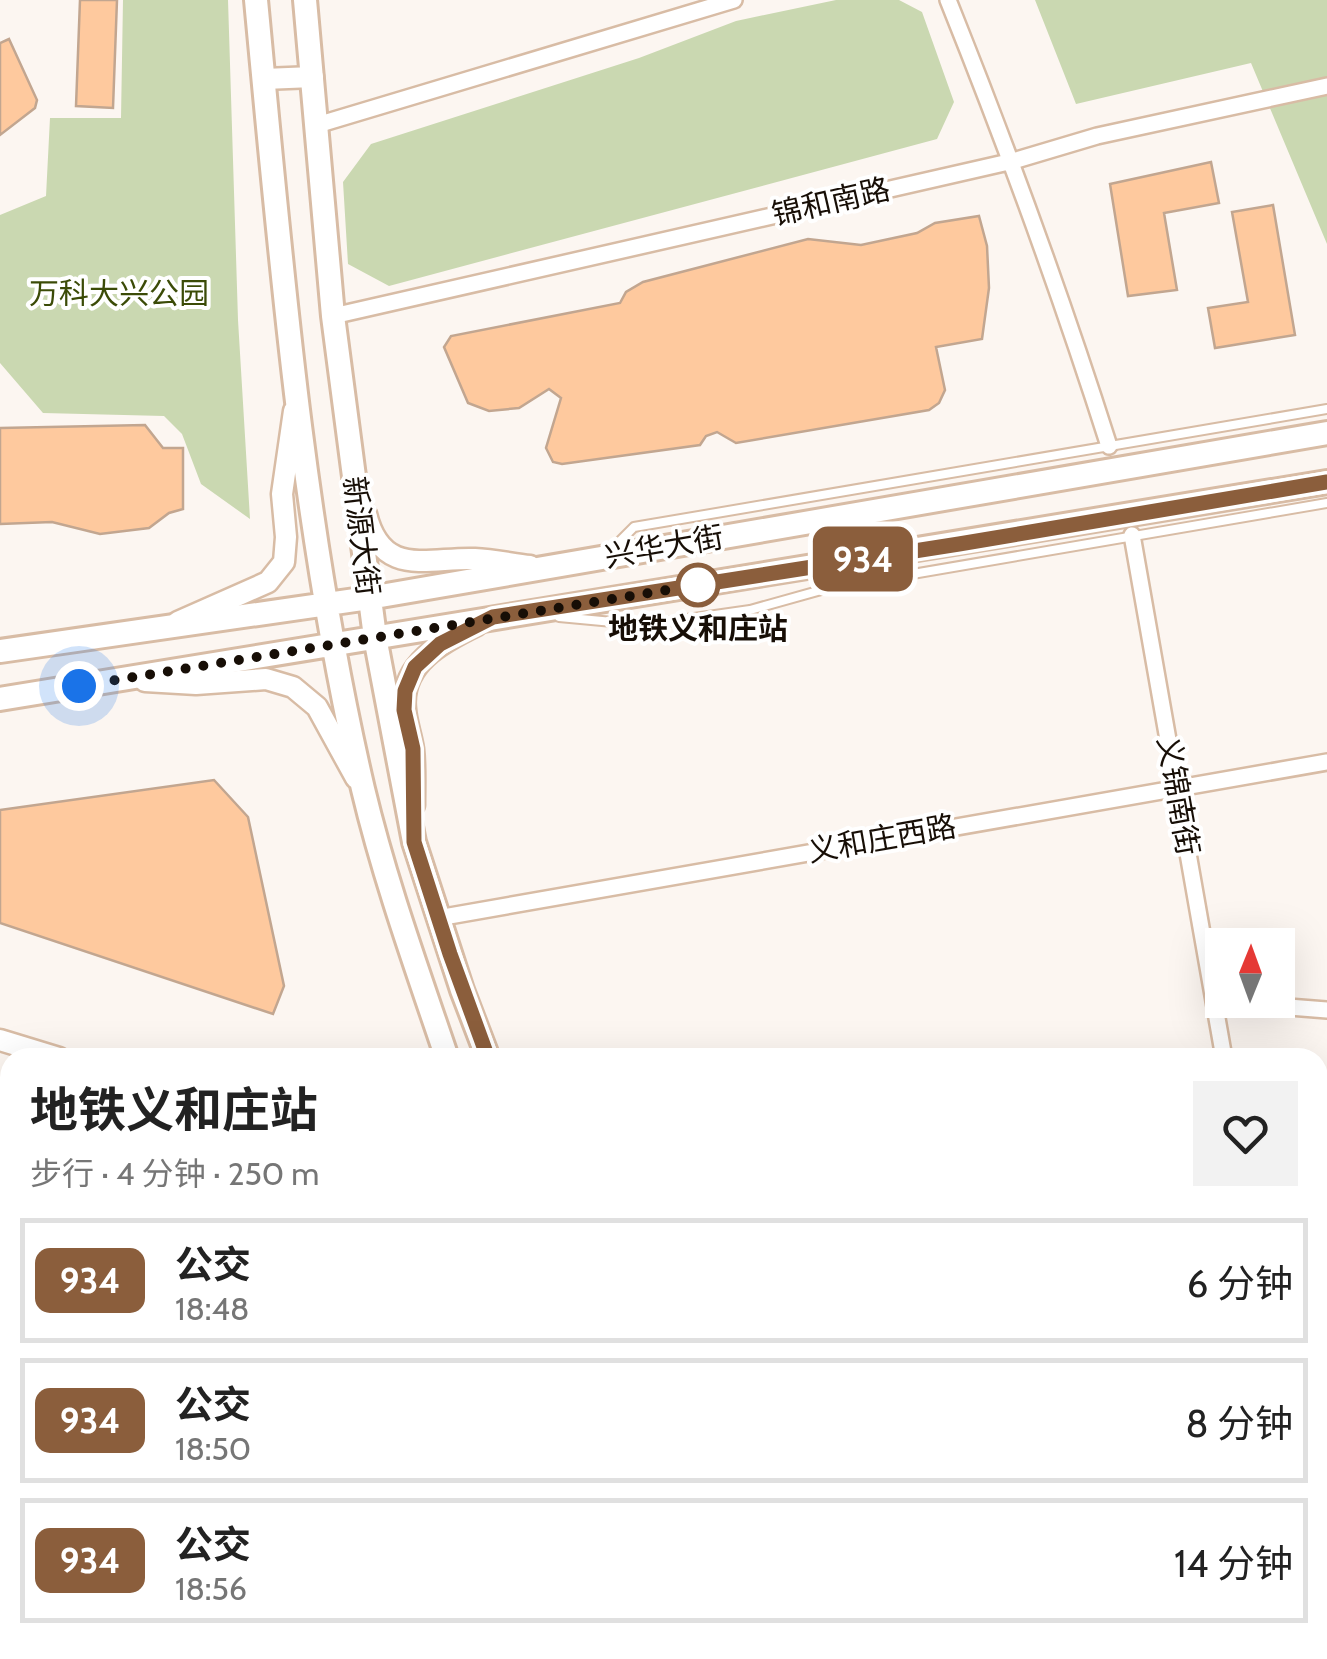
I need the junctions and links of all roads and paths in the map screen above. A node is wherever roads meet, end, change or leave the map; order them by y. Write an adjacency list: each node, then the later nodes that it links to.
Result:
1 (256, 0): 6 (main road)
2 (306, 0): 5 (main road, 新源大街)
3 (734, 0): 8 (street)
4 (948, 0): 9 (street)
5 (313, 77): 6 (main road); 8 (main road, 新源大街)
6 (264, 79): 11 (main road)
7 (1327, 86): 9 (street, 锦和南路)
8 (317, 125): 10 (main road, 新源大街)
9 (1013, 161): 10 (street, 锦和南路); 14 (street)
10 (333, 316): 15 (main road, 新源大街)
11 (296, 394): 22 (main road); 25 (main road)
12 (1327, 409): 14 (lane)
13 (1327, 433): 19 (main road, 兴华大街)
14 (1109, 446): 19 (lane)
15 (350, 448): 20 (main road); 21 (main road, 新源大街)
16 (1327, 482): 23 (main road, 兴华大街)
17 (1327, 503): 18 (lane)
18 (1132, 535): 23 (lane); 32 (street, 义锦南街)
19 (604, 558): 20 (main road, 兴华大街)
20 (547, 569): 21 (main road, 兴华大街)
21 (370, 598): 22 (main road, 兴华大街); 26 (main road, 新源大街)
22 (326, 604): 25 (main road, 兴华大街); 27 (main road)
23 (520, 613): 24 (main road, 兴华大街)
24 (493, 617): 26 (main road, 兴华大街); 34 (main road)
25 (168, 627): 28 (main road, 兴华大街)
26 (375, 637): 27 (main road, 兴华大街); 34 (main road, 新源大街)
27 (332, 645): 29 (main road, 兴华大街); 33 (main road)
28 (0, 651)
29 (118, 680): 30 (main road, 兴华大街); 33 (main road)
30 (0, 698)
31 (1327, 762): 32 (street, 义和庄西路)
32 (1177, 787): 35 (street, 义和庄西路); 36 (street, 义锦南街)
33 (364, 792): 42 (main road)
34 (414, 842): 35 (main road, 新源大街)
35 (438, 918): 43 (main road, 新源大街)
36 (1205, 949)
37 (1295, 1007): 38 (street)
38 (1327, 1010)
39 (1217, 1018): 44 (street, 义锦南街)
40 (0, 1040): 41 (main road)
41 (26, 1048)
42 (444, 1048)
43 (484, 1048)
44 (1222, 1048)

